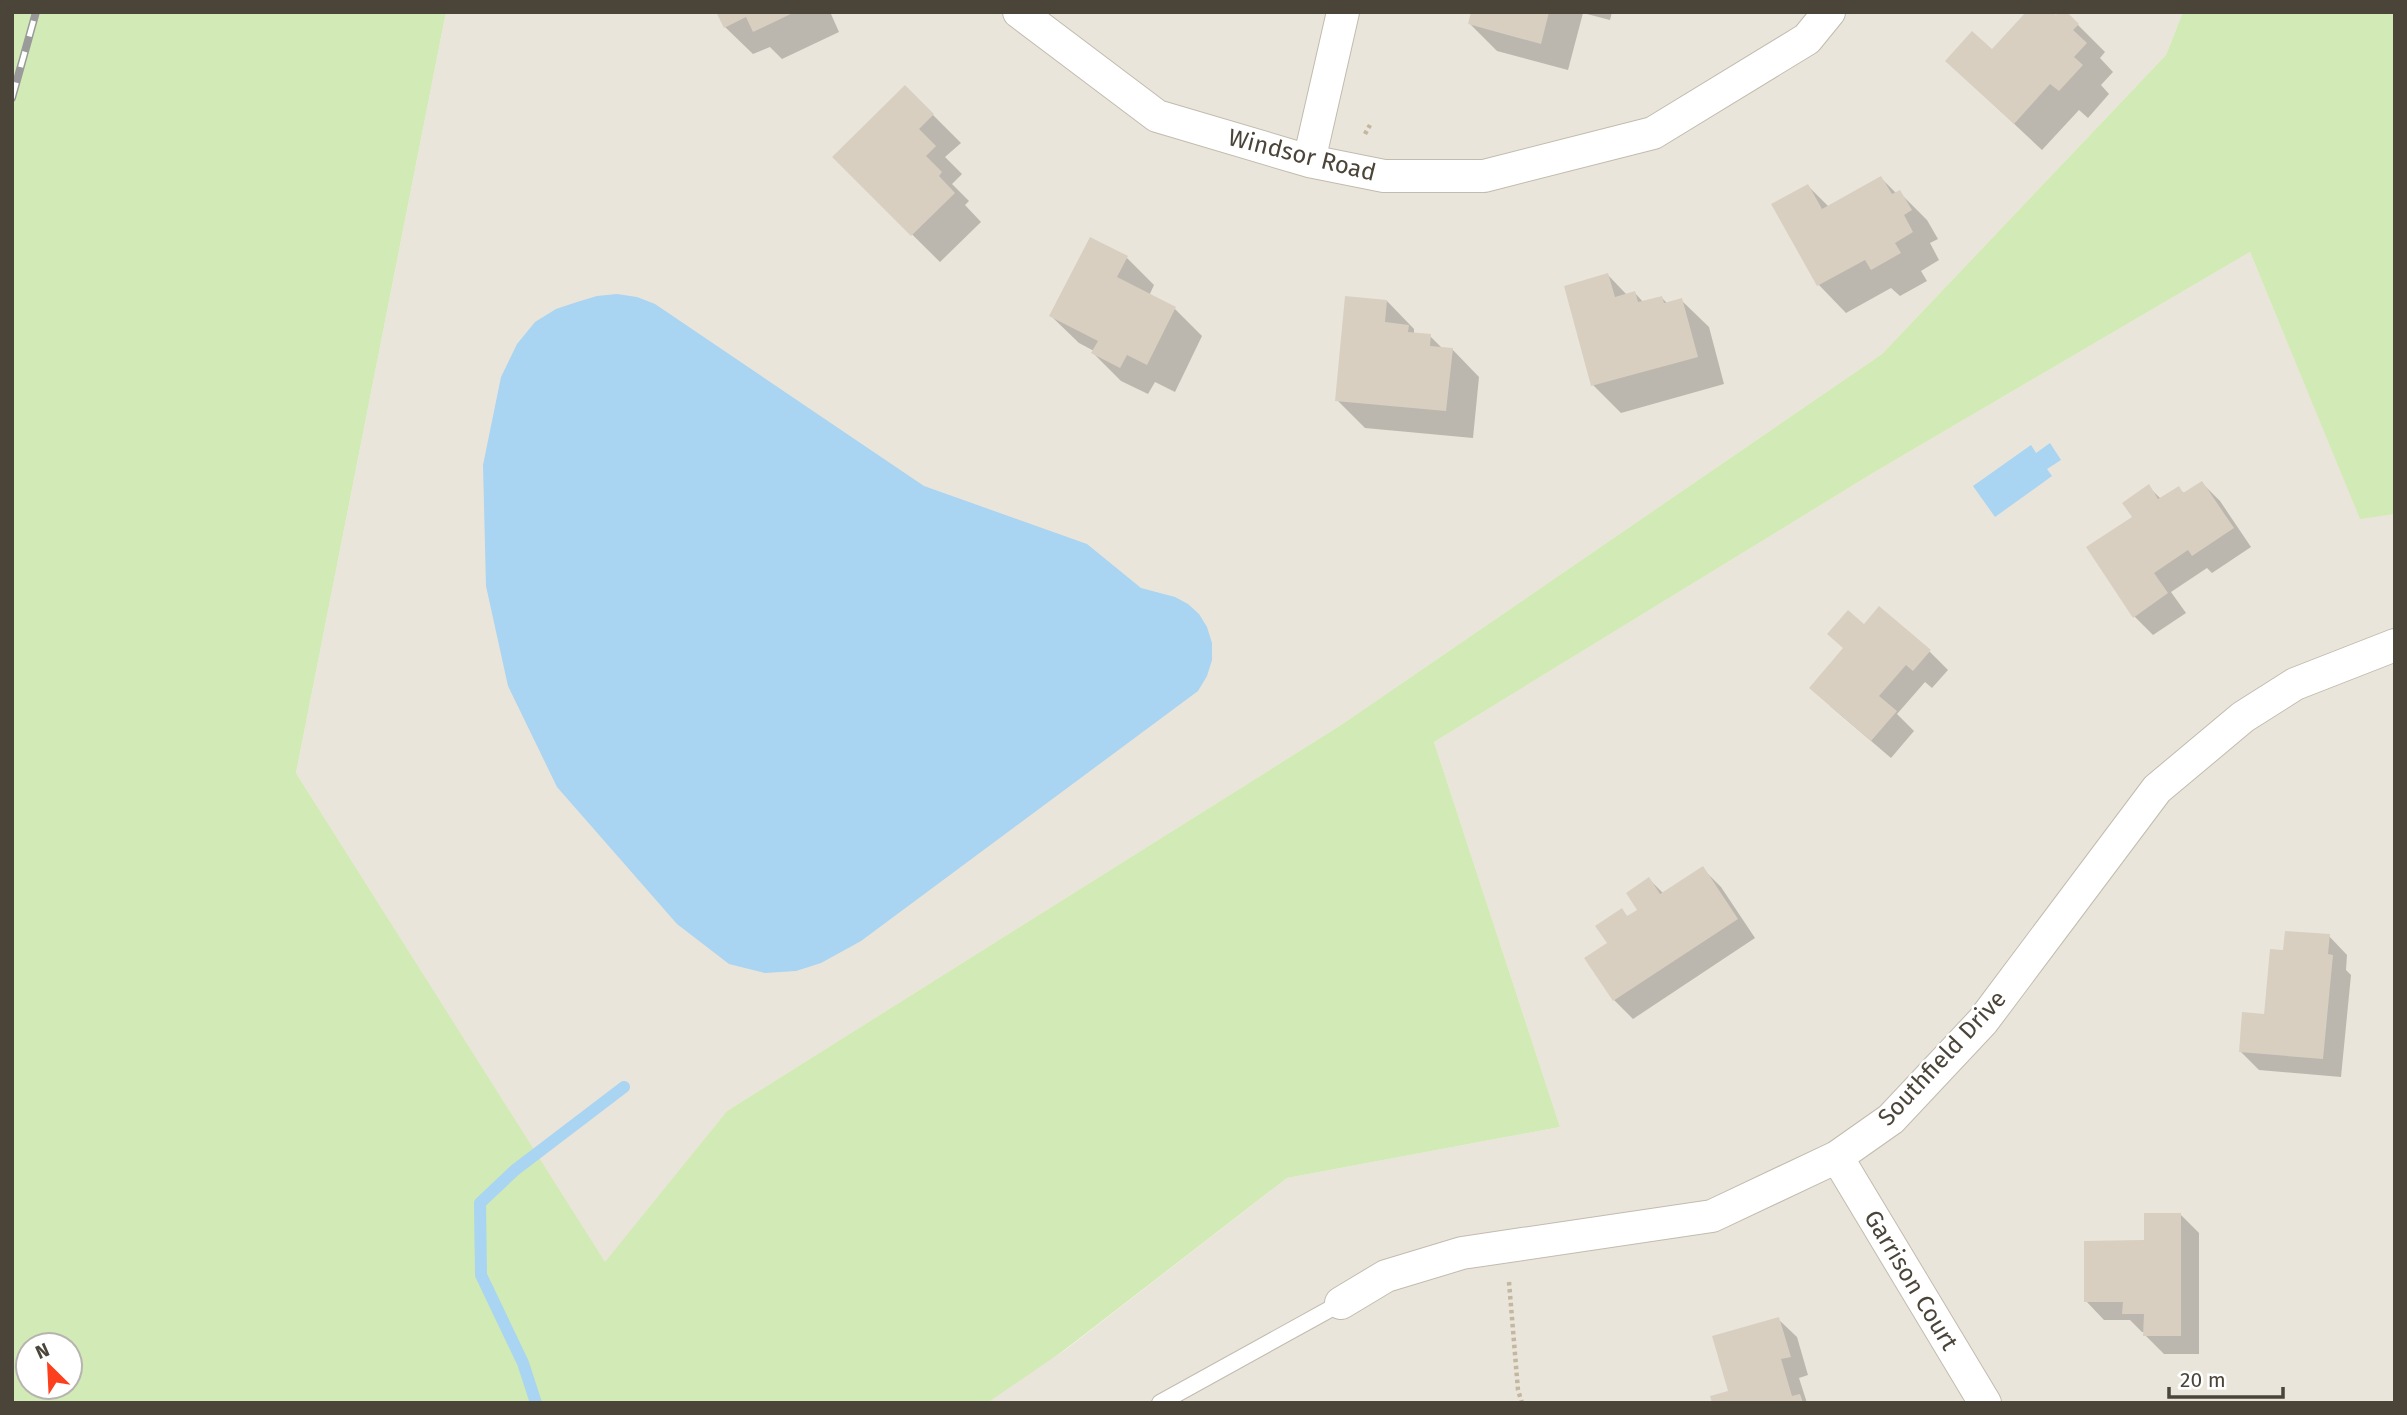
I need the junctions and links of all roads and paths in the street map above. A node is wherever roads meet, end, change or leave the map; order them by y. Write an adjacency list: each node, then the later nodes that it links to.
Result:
1 (1018, 12): 6 (street, Windsor Road)
2 (1343, 12): 6 (street)
3 (1829, 12): 6 (street, Windsor Road)
4 (1370, 125): 5 (path)
5 (1365, 134)
6 (1309, 161)
7 (2395, 645): 8 (street, Southfield Drive)
8 (1837, 1157): 10 (street, Southfield Drive); 13 (street, Garrison Court)
9 (1509, 1281): 12 (path)
10 (1340, 1303): 11 (lane)
11 (1160, 1403)
12 (1522, 1403)
13 (1985, 1403)

